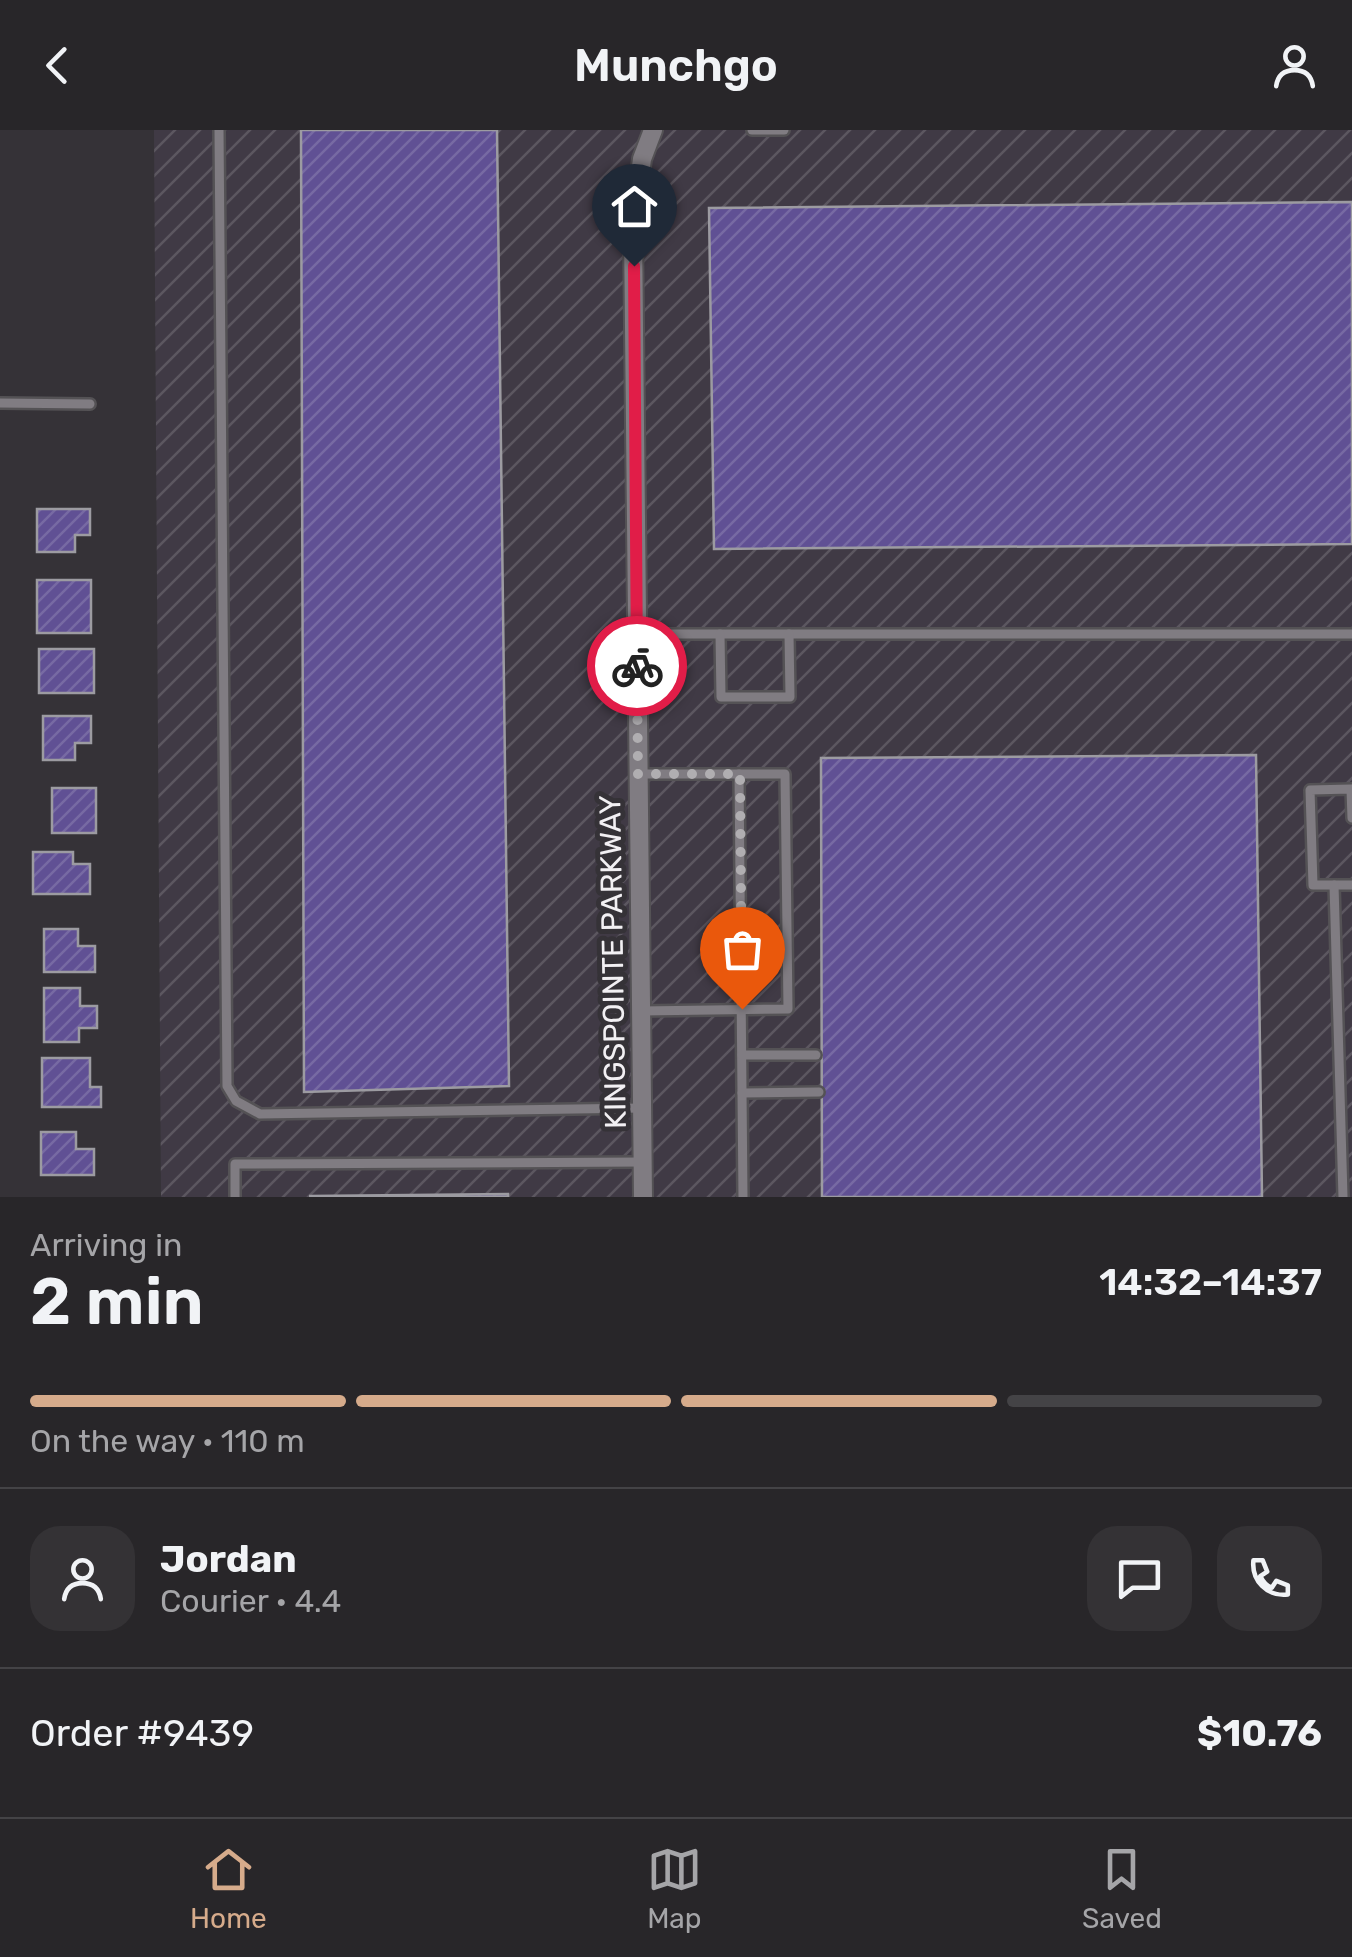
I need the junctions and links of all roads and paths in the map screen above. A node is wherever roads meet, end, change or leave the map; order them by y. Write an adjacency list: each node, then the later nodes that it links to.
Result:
1 (219, 130): 22 (lane)
2 (653, 130): 7 (street, KINGSPOINTE PARKWAY)
3 (752, 130): 4 (lane)
4 (784, 130)
5 (0, 403): 6 (lane)
6 (90, 404)
7 (637, 634): 8 (lane); 11 (street, KINGSPOINTE PARKWAY)
8 (720, 634): 9 (lane); 9 (lane)
9 (788, 634): 10 (lane)
10 (1352, 634)
11 (638, 774): 12 (lane); 17 (street, KINGSPOINTE PARKWAY)
12 (740, 774): 16 (lane); 16 (lane)
13 (1352, 818): 14 (lane)
14 (1334, 885): 15 (lane); 27 (lane)
15 (1352, 885)
16 (742, 1009): 17 (lane); 18 (lane)
17 (641, 1011): 22 (street, KINGSPOINTE PARKWAY)
18 (742, 1054): 19 (lane); 21 (lane)
19 (816, 1055)
20 (819, 1092): 21 (lane)
21 (742, 1093): 26 (lane)
22 (642, 1108): 23 (street, KINGSPOINTE PARKWAY)
23 (643, 1162): 24 (lane); 25 (street, KINGSPOINTE PARKWAY)
24 (235, 1197)
25 (643, 1197)
26 (743, 1197)
27 (1343, 1197)

